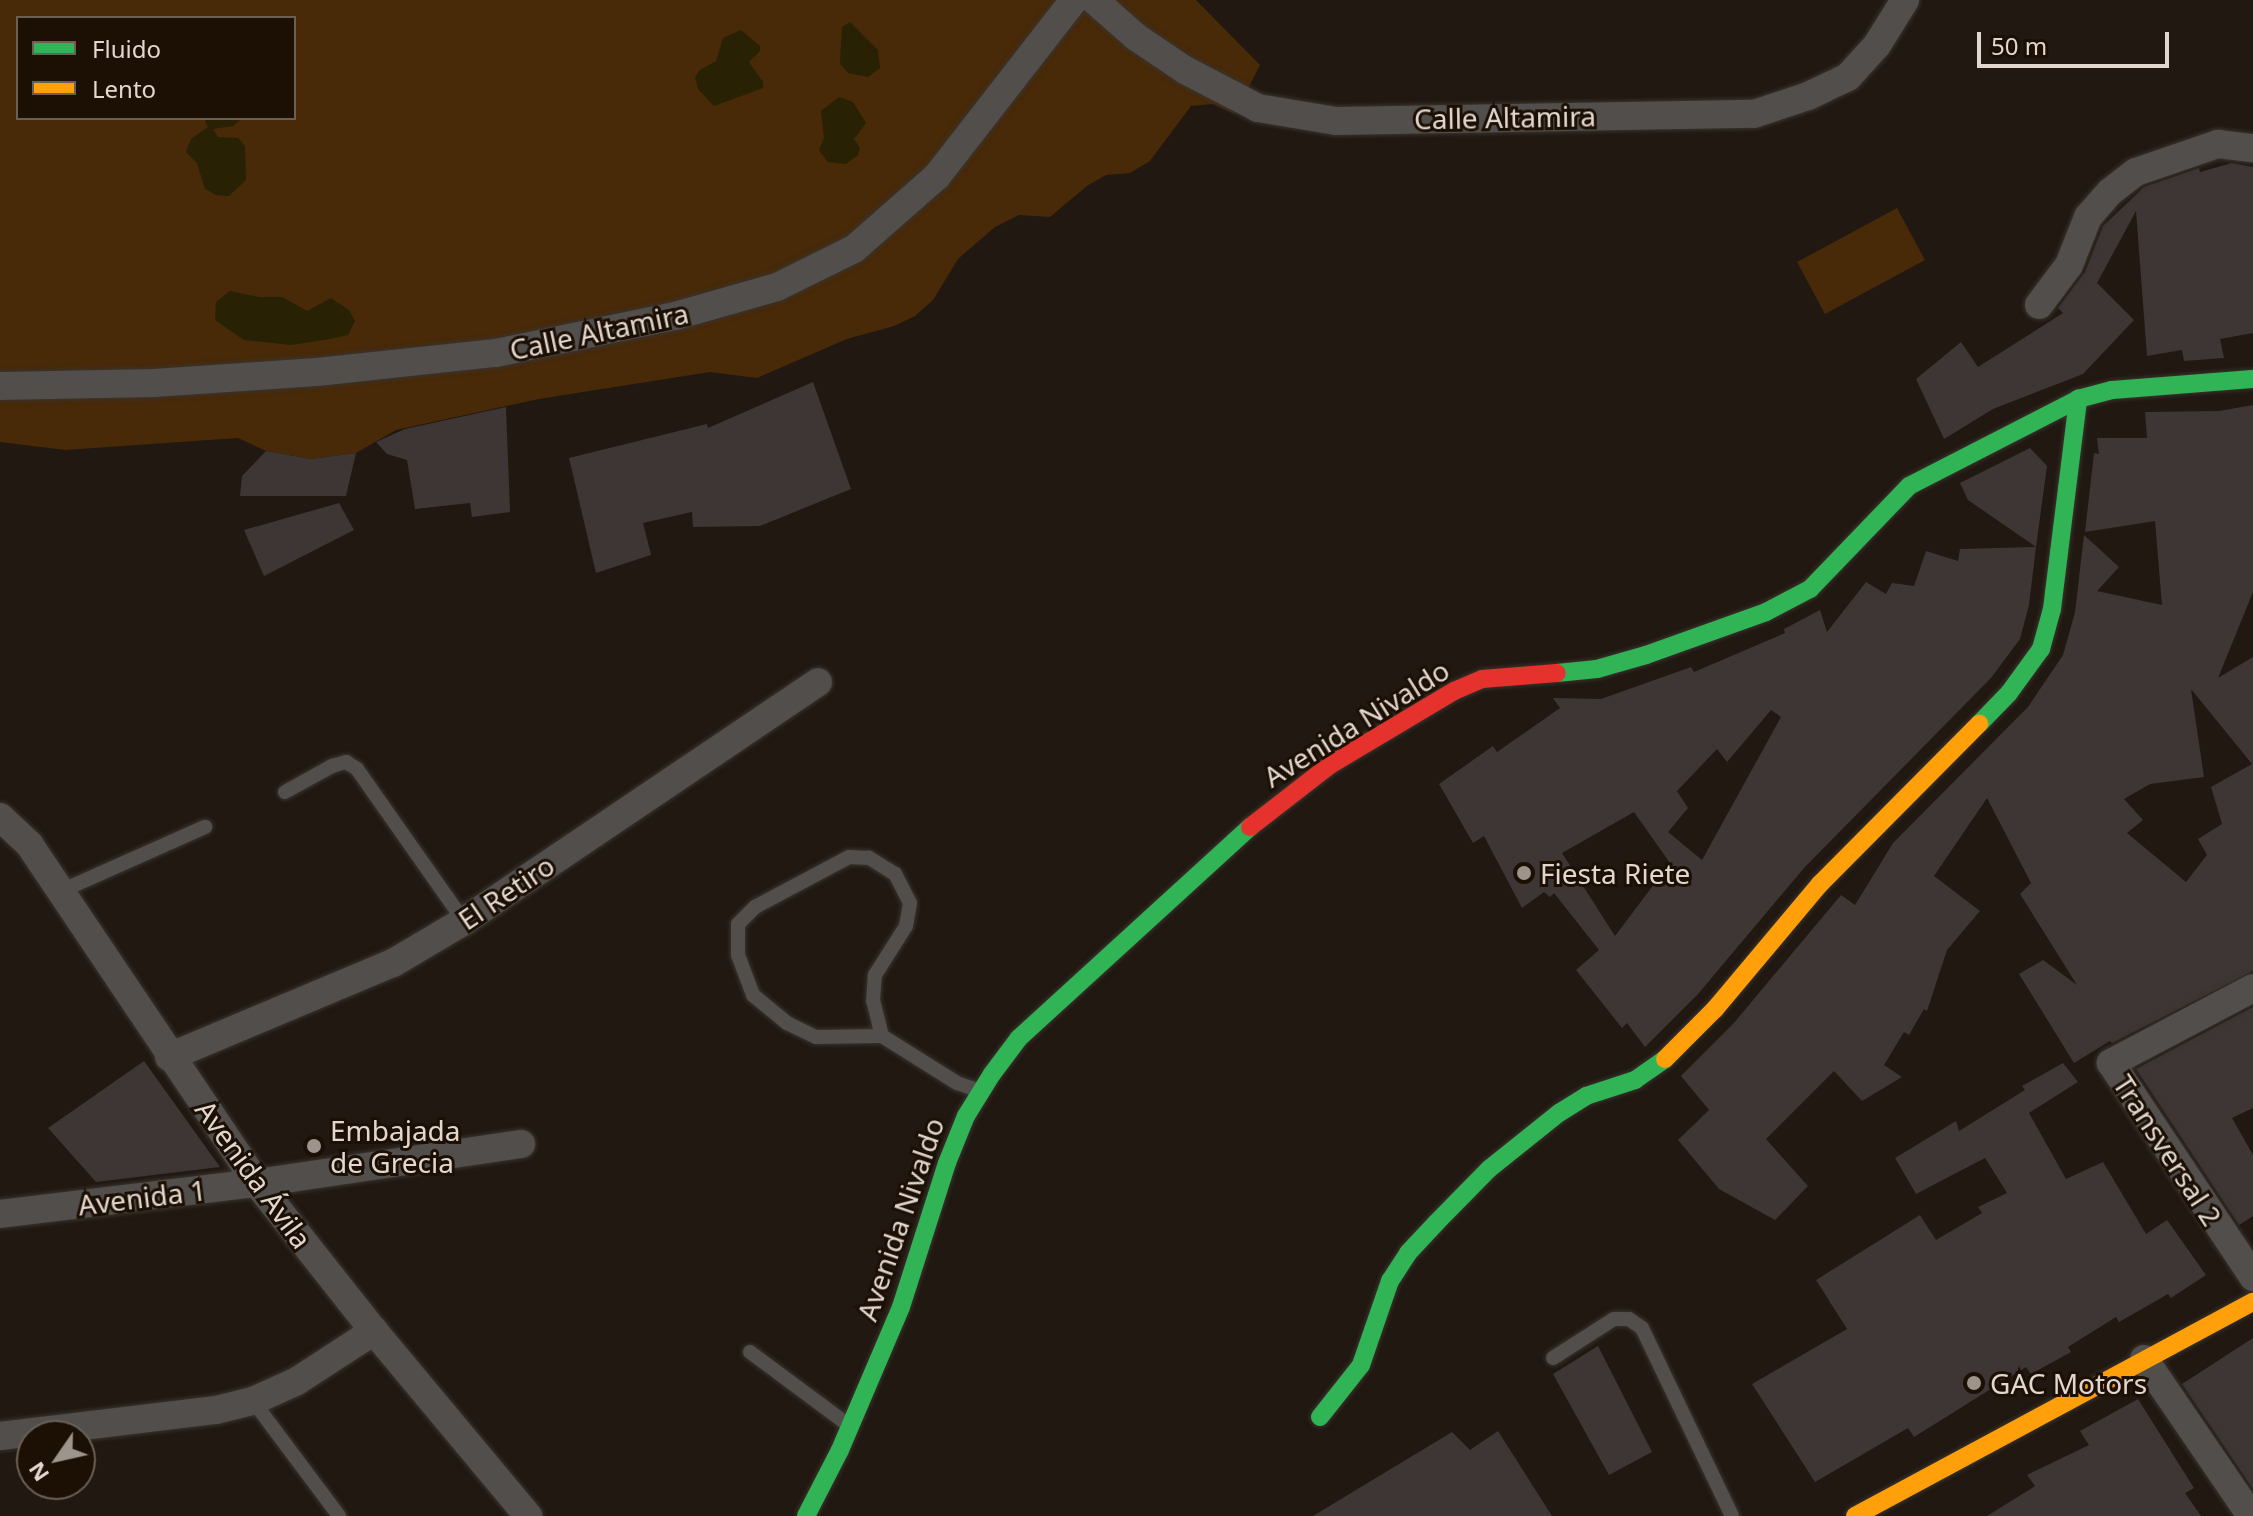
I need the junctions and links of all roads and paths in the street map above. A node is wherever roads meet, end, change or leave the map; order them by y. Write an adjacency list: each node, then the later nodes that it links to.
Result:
1 (1074, 0): 7 (street, Calle Altamira)
2 (1094, 0): 3 (street, Calle Altamira)
3 (1905, 0)
4 (2253, 148): 5 (street)
5 (2039, 305)
6 (2253, 379): 8 (street, Avenida Nivaldo)
7 (0, 386)
8 (2078, 399): 18 (street, Avenida Nivaldo); 29 (street)
9 (818, 682): 14 (street, El Retiro)
10 (285, 792): 14 (lane)
11 (0, 817): 13 (street, Avenida Ávila)
12 (205, 827): 13 (lane)
13 (61, 891): 17 (street, Avenida Ávila)
14 (464, 921): 17 (street, El Retiro)
15 (2253, 988): 22 (street, Transversal 2)
16 (882, 1036): 16 (lane); 18 (lane)
17 (169, 1057): 20 (street, Avenida Ávila)
18 (981, 1092): 30 (street, Avenida Nivaldo)
19 (521, 1144): 20 (street, Avenida 1)
20 (257, 1183): 21 (street, Avenida 1); 24 (street, Avenida Ávila)
21 (0, 1214)
22 (2253, 1277)
23 (2253, 1302): 27 (street)
24 (374, 1331): 28 (street); 33 (street, Avenida Ávila)
25 (750, 1352): 30 (lane)
26 (1553, 1358): 35 (lane)
27 (2144, 1359): 36 (street); 37 (street)
28 (253, 1401): 31 (street); 32 (lane)
29 (1320, 1417)
30 (850, 1427): 34 (street, Avenida Nivaldo)
31 (0, 1436)
32 (339, 1516)
33 (528, 1516)
34 (806, 1516)
35 (1732, 1516)
36 (1855, 1516)
37 (2251, 1516)

